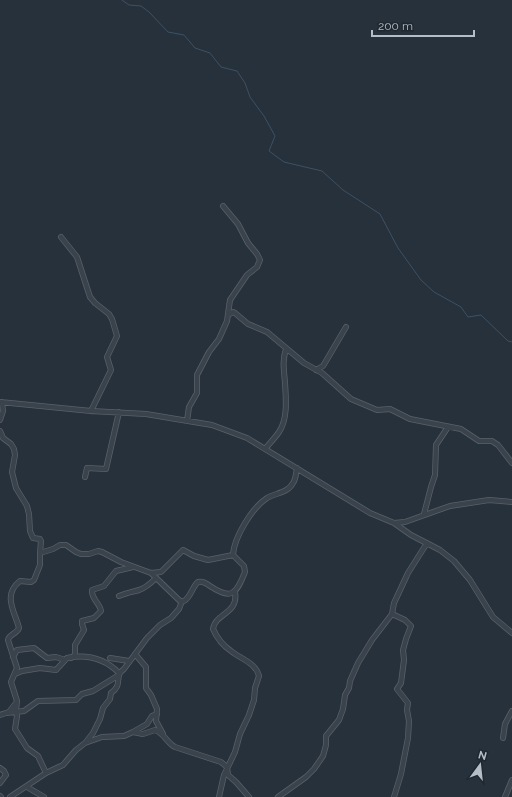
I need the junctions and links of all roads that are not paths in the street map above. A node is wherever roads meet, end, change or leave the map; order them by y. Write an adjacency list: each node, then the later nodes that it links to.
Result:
1 (223, 206): 3 (street)
2 (61, 237): 8 (street)
3 (228, 316): 5 (street); 11 (street)
4 (346, 327): 6 (street)
5 (286, 349): 6 (street); 14 (street)
6 (316, 370): 12 (street)
7 (1, 402): 8 (street); 10 (street)
8 (90, 411): 9 (street)
9 (119, 412): 11 (street); 17 (street)
10 (0, 420)
11 (187, 421): 14 (street)
12 (448, 427): 15 (street); 19 (street)
13 (0, 431): 22 (street)
14 (265, 449): 16 (street)
15 (512, 463)
16 (297, 468): 20 (street); 23 (street)
17 (85, 477)
18 (512, 502): 19 (street)
19 (424, 514): 20 (street)
20 (394, 523): 21 (street)
21 (427, 543): 30 (street); 31 (street)
22 (40, 553): 24 (street); 33 (street)
23 (233, 555): 25 (street); 27 (street)
24 (134, 567): 25 (street); 34 (street)
25 (151, 573): 26 (street)
26 (156, 578): 28 (street); 29 (street)
27 (235, 592): 29 (street); 50 (street)
28 (119, 596)
29 (182, 602): 32 (street)
30 (392, 614): 60 (street); 61 (street)
31 (512, 633)
32 (135, 654): 37 (street); 44 (street)
33 (12, 657): 36 (street); 38 (street)
34 (71, 658): 36 (street); 39 (street)
35 (110, 658): 37 (street)
36 (65, 660): 38 (street)
37 (129, 661): 39 (street)
38 (15, 674): 40 (street)
39 (119, 674): 42 (street); 49 (street)
40 (17, 701): 42 (street); 43 (street)
41 (512, 711): 48 (street)
42 (17, 712): 43 (street); 52 (street)
43 (6, 713): 45 (street)
44 (157, 714): 46 (street); 47 (street)
45 (0, 715)
46 (133, 732): 47 (street); 49 (street)
47 (164, 736): 50 (street)
48 (503, 738)
49 (86, 743): 52 (street)
50 (227, 767): 58 (street); 59 (street)
51 (0, 768): 54 (street)
52 (46, 773): 55 (street)
53 (512, 780): 62 (street)
54 (0, 783)
55 (27, 786): 56 (street); 57 (street)
56 (10, 797)
57 (44, 797)
58 (219, 797)
59 (249, 797)
60 (278, 797)
61 (394, 797)
62 (505, 797)

